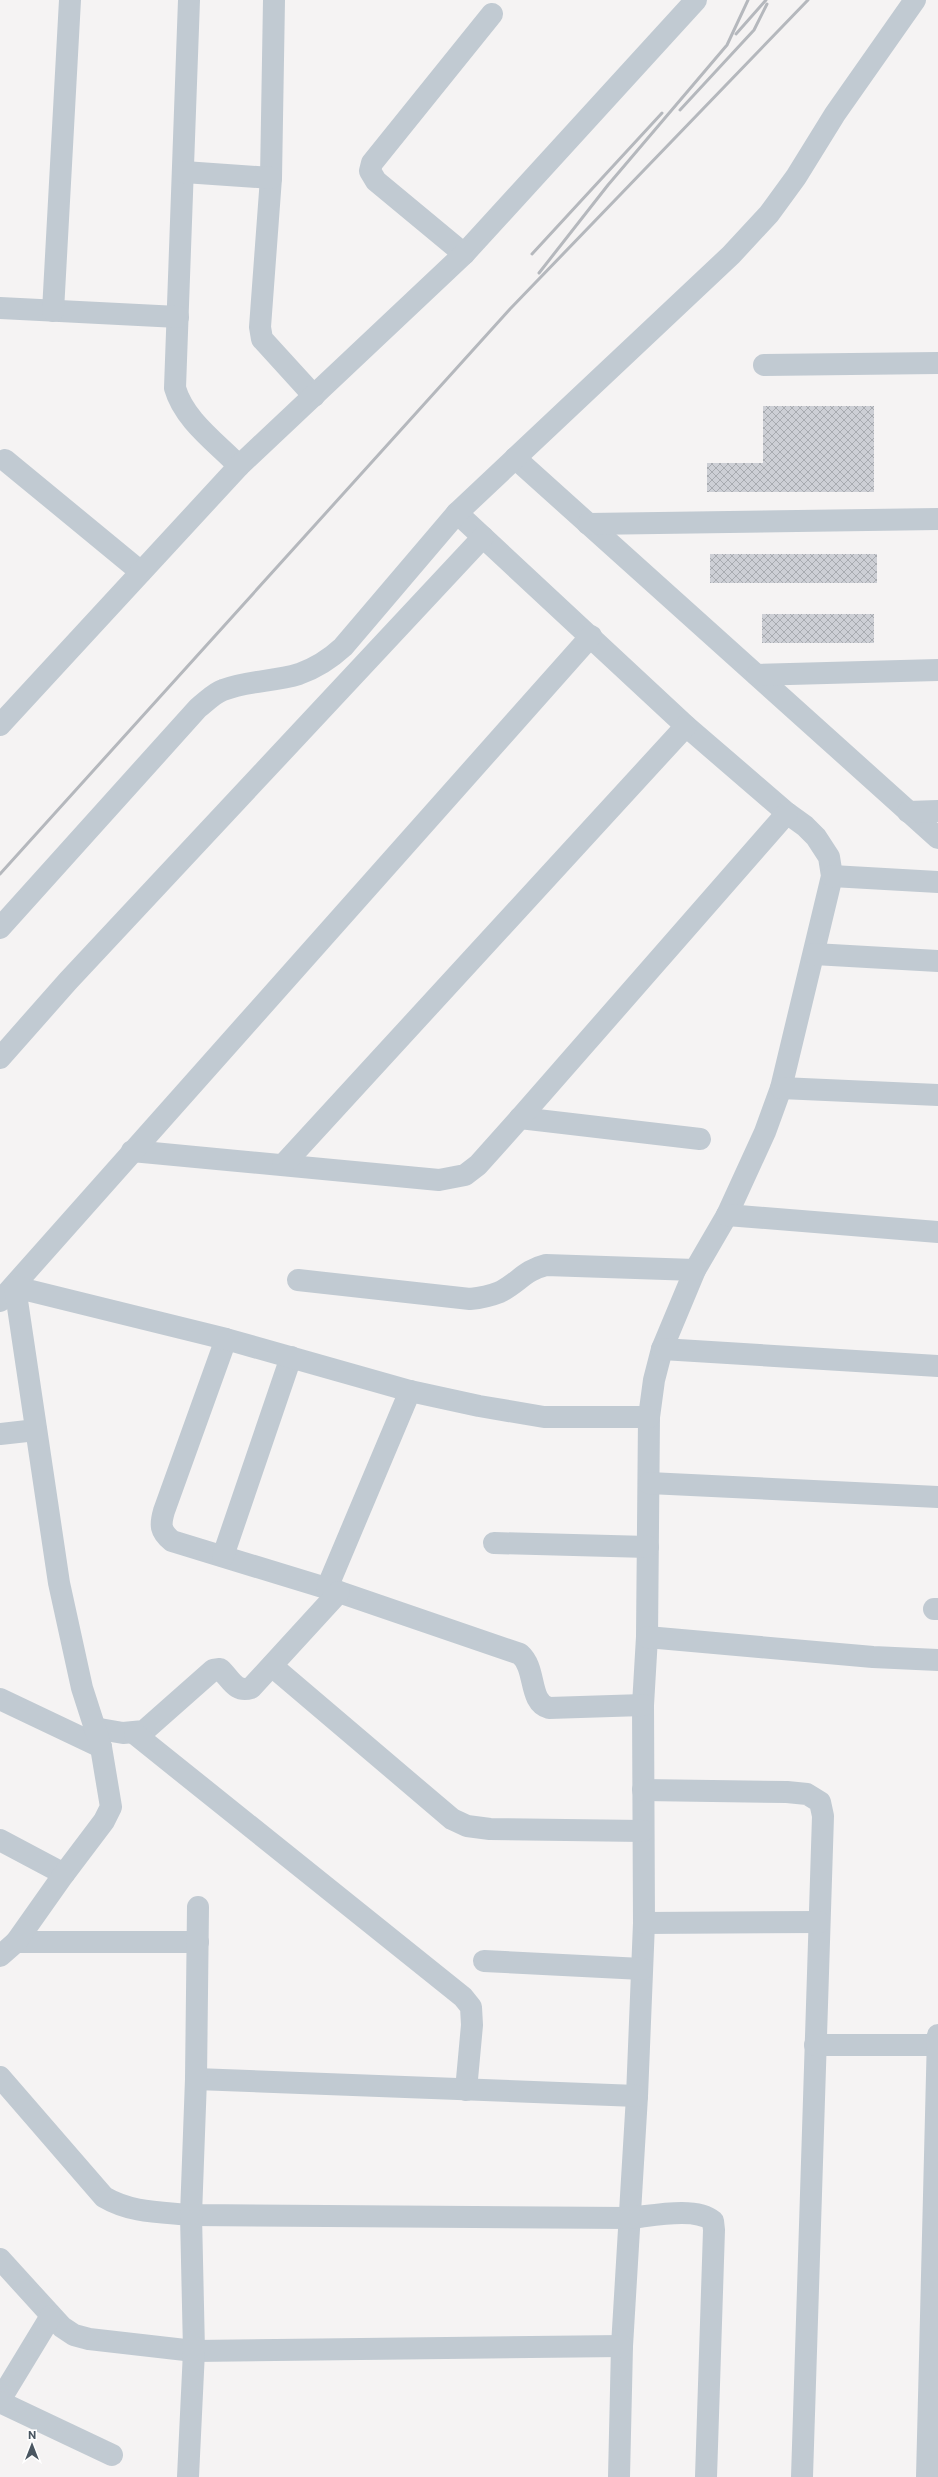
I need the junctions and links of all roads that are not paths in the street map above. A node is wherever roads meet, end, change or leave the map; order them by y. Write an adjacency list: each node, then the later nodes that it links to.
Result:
1 (70, 0): 11 (street)
2 (189, 0): 7 (street)
3 (274, 0): 8 (street)
4 (696, 0): 9 (street)
5 (916, 0): 16 (street)
6 (492, 14): 9 (street)
7 (184, 172): 8 (street); 12 (street)
8 (271, 178): 15 (street)
9 (464, 254): 15 (street)
10 (0, 308): 11 (street)
11 (53, 311): 12 (street)
12 (178, 317): 18 (street)
13 (938, 363): 14 (street)
14 (764, 365)
15 (314, 396): 18 (street)
16 (515, 458): 19 (street); 21 (street)
17 (5, 460): 23 (street)
18 (239, 466): 23 (street)
19 (457, 513): 22 (street); 35 (street)
20 (938, 519): 21 (street)
21 (588, 524): 26 (street)
22 (483, 537): 24 (street); 38 (street)
23 (141, 572): 27 (street)
24 (591, 636): 28 (street); 43 (street)
25 (938, 670): 26 (street)
26 (757, 675): 30 (street)
27 (0, 725)
28 (686, 726): 31 (street); 44 (street)
29 (938, 811): 30 (street)
30 (908, 812): 32 (street)
31 (787, 813): 33 (street); 41 (street)
32 (938, 838)
33 (832, 876): 34 (street); 36 (street)
34 (938, 882)
35 (0, 928)
36 (814, 954): 37 (street); 39 (street)
37 (938, 961)
38 (0, 1058)
39 (781, 1088): 40 (street); 45 (street)
40 (938, 1095)
41 (520, 1118): 42 (street); 44 (street)
42 (700, 1139)
43 (132, 1151): 44 (street); 49 (street)
44 (283, 1165)
45 (727, 1215): 46 (street); 47 (street)
46 (938, 1232)
47 (695, 1270): 48 (street); 51 (street)
48 (298, 1280)
49 (7, 1294): 50 (street); 56 (street)
50 (226, 1339): 52 (street); 62 (street)
51 (662, 1349): 53 (street); 55 (street)
52 (291, 1357): 54 (street); 62 (street)
53 (938, 1366)
54 (410, 1391): 55 (street); 63 (street)
55 (649, 1417): 58 (street)
56 (36, 1430): 57 (street); 70 (street)
57 (0, 1434)
58 (649, 1483): 59 (street); 61 (street)
59 (938, 1497)
60 (494, 1544): 61 (street)
61 (648, 1547): 64 (street)
62 (223, 1556): 63 (street)
63 (333, 1590): 66 (street); 68 (street)
64 (647, 1637): 65 (street); 68 (street)
65 (938, 1660)
66 (272, 1666): 69 (street); 72 (street)
67 (0, 1699): 70 (street)
68 (643, 1705): 71 (street)
69 (135, 1734): 70 (street); 88 (street)
70 (97, 1738): 74 (street)
71 (643, 1790): 72 (street); 76 (street)
72 (643, 1831): 77 (street)
73 (0, 1840): 74 (street)
74 (64, 1874): 78 (street)
75 (198, 1906): 79 (street)
76 (819, 1922): 77 (street); 84 (street)
77 (644, 1923): 82 (street)
78 (16, 1942): 79 (street); 80 (street)
79 (198, 1942): 87 (street)
80 (0, 1956)
81 (484, 1961): 82 (street)
82 (642, 1969): 89 (street)
83 (938, 2035): 85 (street)
84 (815, 2045): 85 (street); 101 (street)
85 (938, 2045): 102 (street)
86 (0, 2077): 90 (street)
87 (196, 2079): 88 (street); 90 (street)
88 (466, 2090): 89 (street)
89 (637, 2096): 91 (street)
90 (191, 2215): 91 (street); 95 (street)
91 (629, 2218): 94 (street); 100 (street)
92 (0, 2259): 93 (street)
93 (51, 2316): 95 (street); 96 (street)
94 (622, 2346): 95 (street); 99 (street)
95 (194, 2351): 98 (street)
96 (0, 2401): 97 (street)
97 (112, 2455)
98 (188, 2477)
99 (619, 2477)
100 (706, 2477)
101 (802, 2477)
102 (927, 2477)

